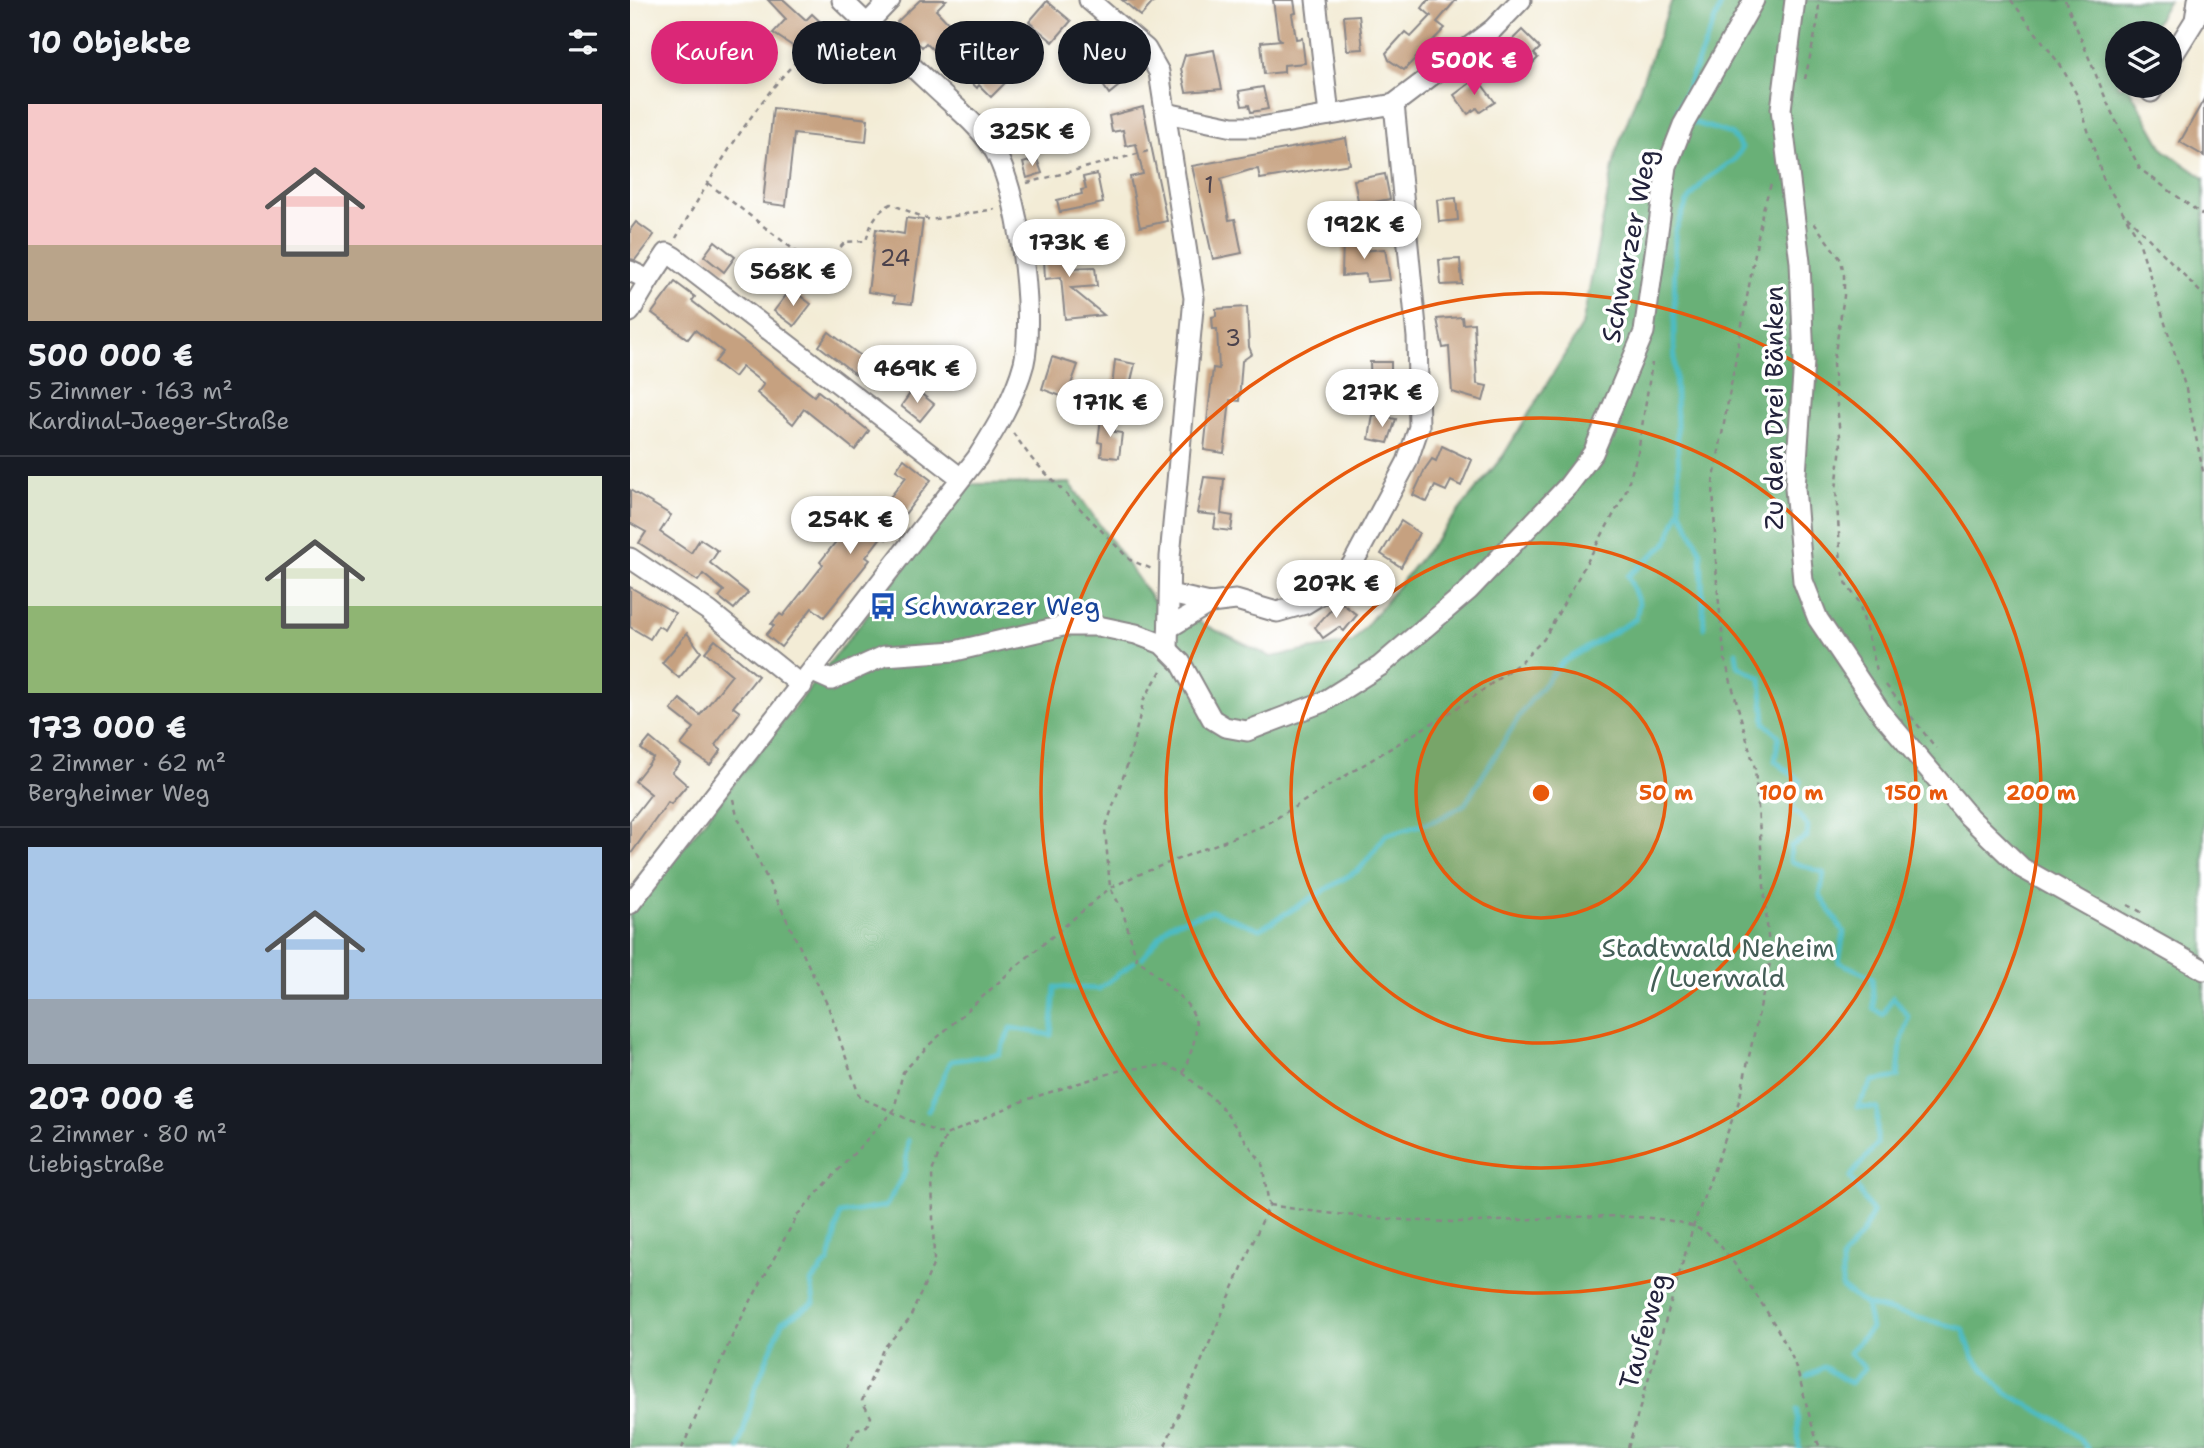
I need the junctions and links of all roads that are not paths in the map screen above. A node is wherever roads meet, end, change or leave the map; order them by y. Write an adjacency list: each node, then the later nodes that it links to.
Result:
1 (842, 0): 9 (street)
2 (890, 0): 10 (street)
3 (1088, 0): 14 (street)
4 (1316, 0): 15 (street)
5 (1521, 0): 13 (street)
6 (1754, 0): 24 (street, Schwarzer Weg)
7 (1795, 0): 27 (street, Zu den Drei Bänken)
8 (2198, 0): 11 (street)
9 (855, 21)
10 (868, 21)
11 (2182, 41)
12 (921, 82): 19 (street)
13 (1394, 104): 15 (street); 22 (street)
14 (1166, 113): 15 (street); 21 (street)
15 (1329, 115)
16 (630, 271): 17 (street)
17 (649, 280): 18 (street); 19 (street)
18 (630, 312)
19 (961, 478): 25 (street)
20 (630, 558): 25 (street)
21 (1170, 593): 22 (street); 23 (street)
22 (1210, 603): 23 (street)
23 (1169, 628): 24 (street)
24 (1170, 651): 25 (street)
25 (807, 679): 26 (street)
26 (630, 904)
27 (2204, 970)

